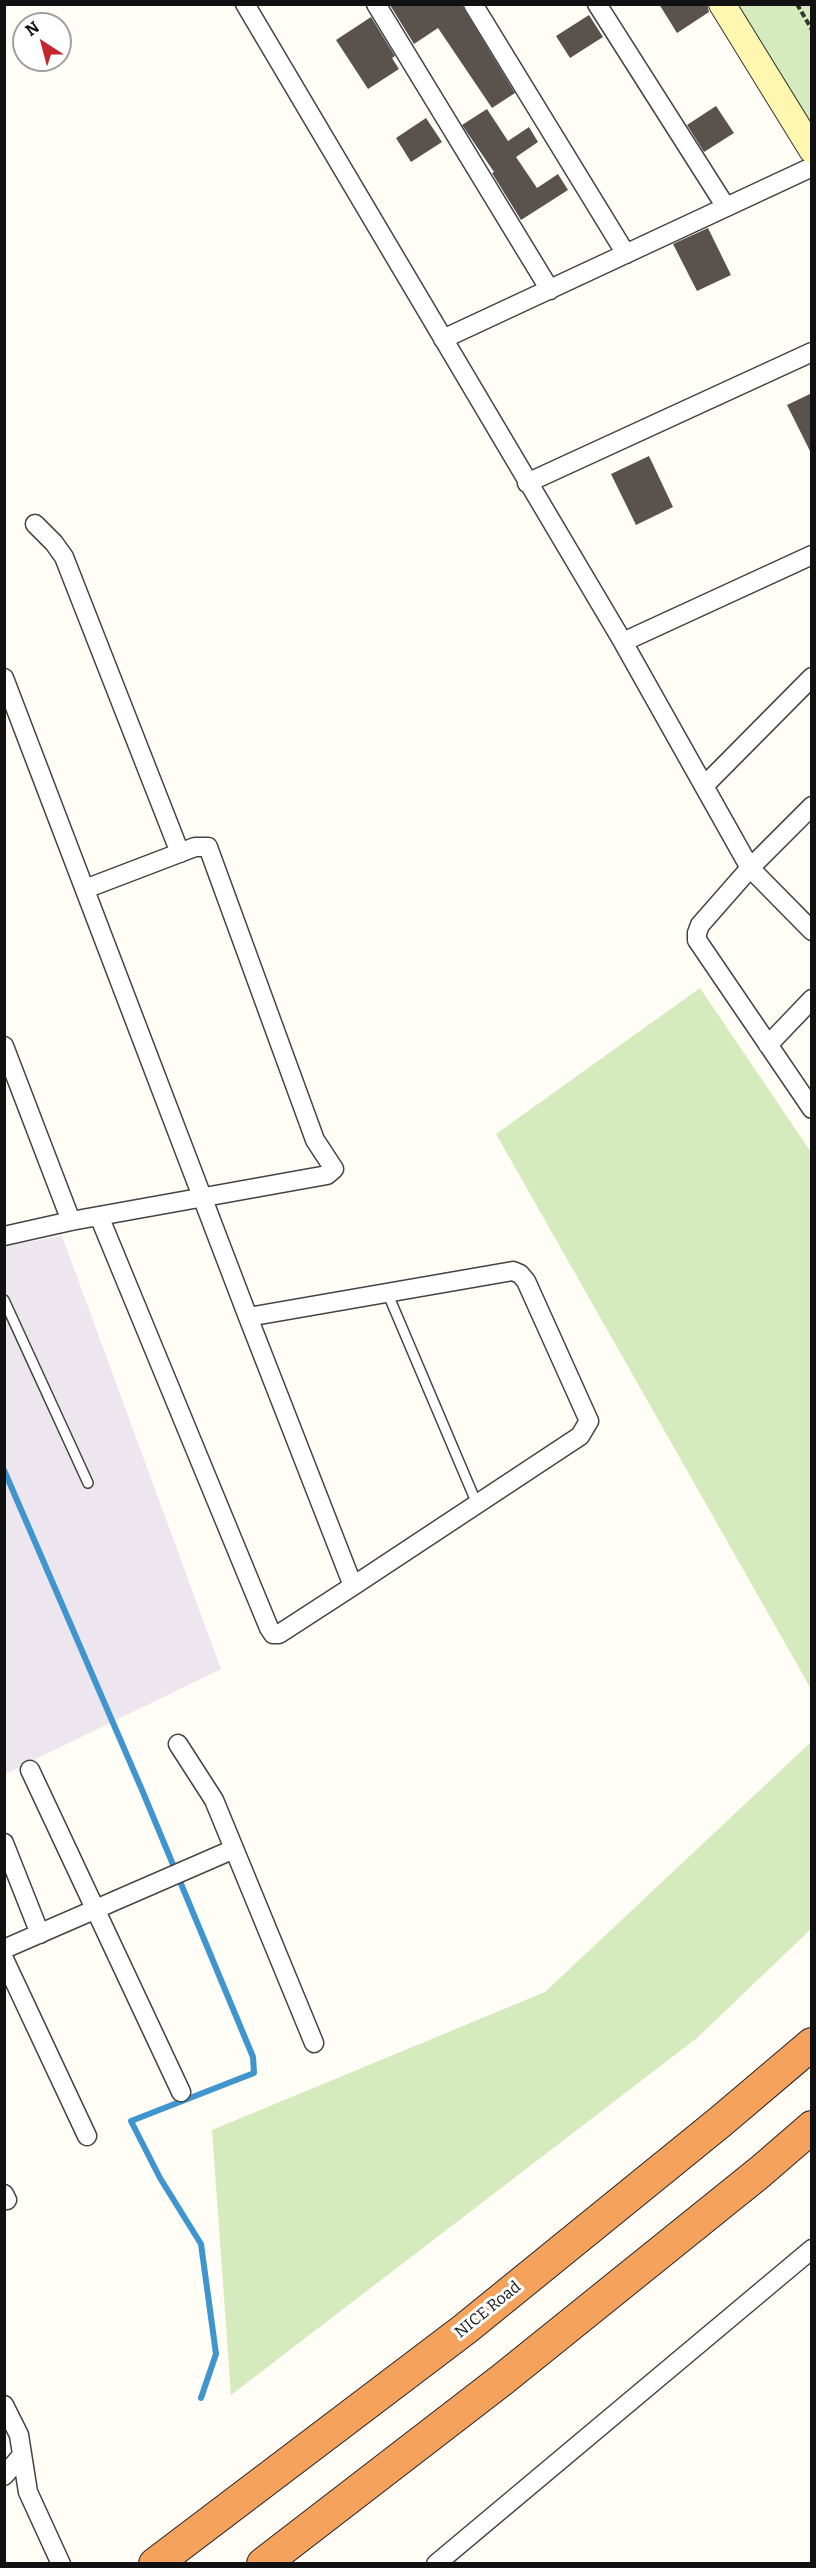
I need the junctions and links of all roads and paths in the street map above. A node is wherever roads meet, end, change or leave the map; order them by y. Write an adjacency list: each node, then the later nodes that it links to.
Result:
1 (245, 4): 13 (street)
2 (376, 4): 12 (street)
3 (473, 4): 11 (street)
4 (597, 4): 10 (street)
5 (722, 4): 8 (street)
6 (797, 4): 7 (path)
7 (812, 30)
8 (812, 150)
9 (812, 167): 10 (street)
10 (726, 207): 11 (street)
11 (626, 254): 12 (street)
12 (550, 290): 13 (street)
13 (443, 339): 15 (street)
14 (812, 352): 15 (street)
15 (527, 483): 18 (street)
16 (35, 524): 23 (street)
17 (812, 555): 18 (street)
18 (623, 642): 21 (street)
19 (812, 677): 21 (street)
20 (4, 678): 25 (street)
21 (704, 786): 24 (street)
22 (812, 806): 24 (street)
23 (180, 853): 25 (street); 31 (street)
24 (750, 868): 26 (street); 28 (street)
25 (85, 888): 31 (street)
26 (812, 931)
27 (812, 999): 28 (street)
28 (768, 1045): 30 (street)
29 (4, 1046): 33 (street)
30 (812, 1109)
31 (204, 1198): 32 (street); 37 (street)
32 (99, 1216): 33 (street); 40 (street)
33 (71, 1221): 34 (street)
34 (4, 1236)
35 (387, 1292): 37 (street); 39 (lane); 39 (street)
36 (4, 1300): 38 (lane)
37 (248, 1317): 40 (street)
38 (88, 1483)
39 (477, 1504): 40 (street)
40 (353, 1586)
41 (178, 1744): 44 (street)
42 (30, 1770): 45 (street)
43 (4, 1843): 46 (street)
44 (234, 1849): 45 (street); 49 (street)
45 (94, 1910): 46 (street); 51 (street)
46 (40, 1934): 47 (street)
47 (4, 1949)
48 (4, 1959): 53 (street)
49 (314, 2043)
50 (812, 2044): 59 (highway, NICE Road)
51 (181, 2092)
52 (812, 2127): 60 (highway)
53 (87, 2136)
54 (812, 2249): 61 (street)
55 (4, 2405): 56 (street)
56 (22, 2455): 57 (street); 58 (street)
57 (4, 2476)
58 (61, 2564)
59 (155, 2564)
60 (263, 2564)
61 (436, 2564)

